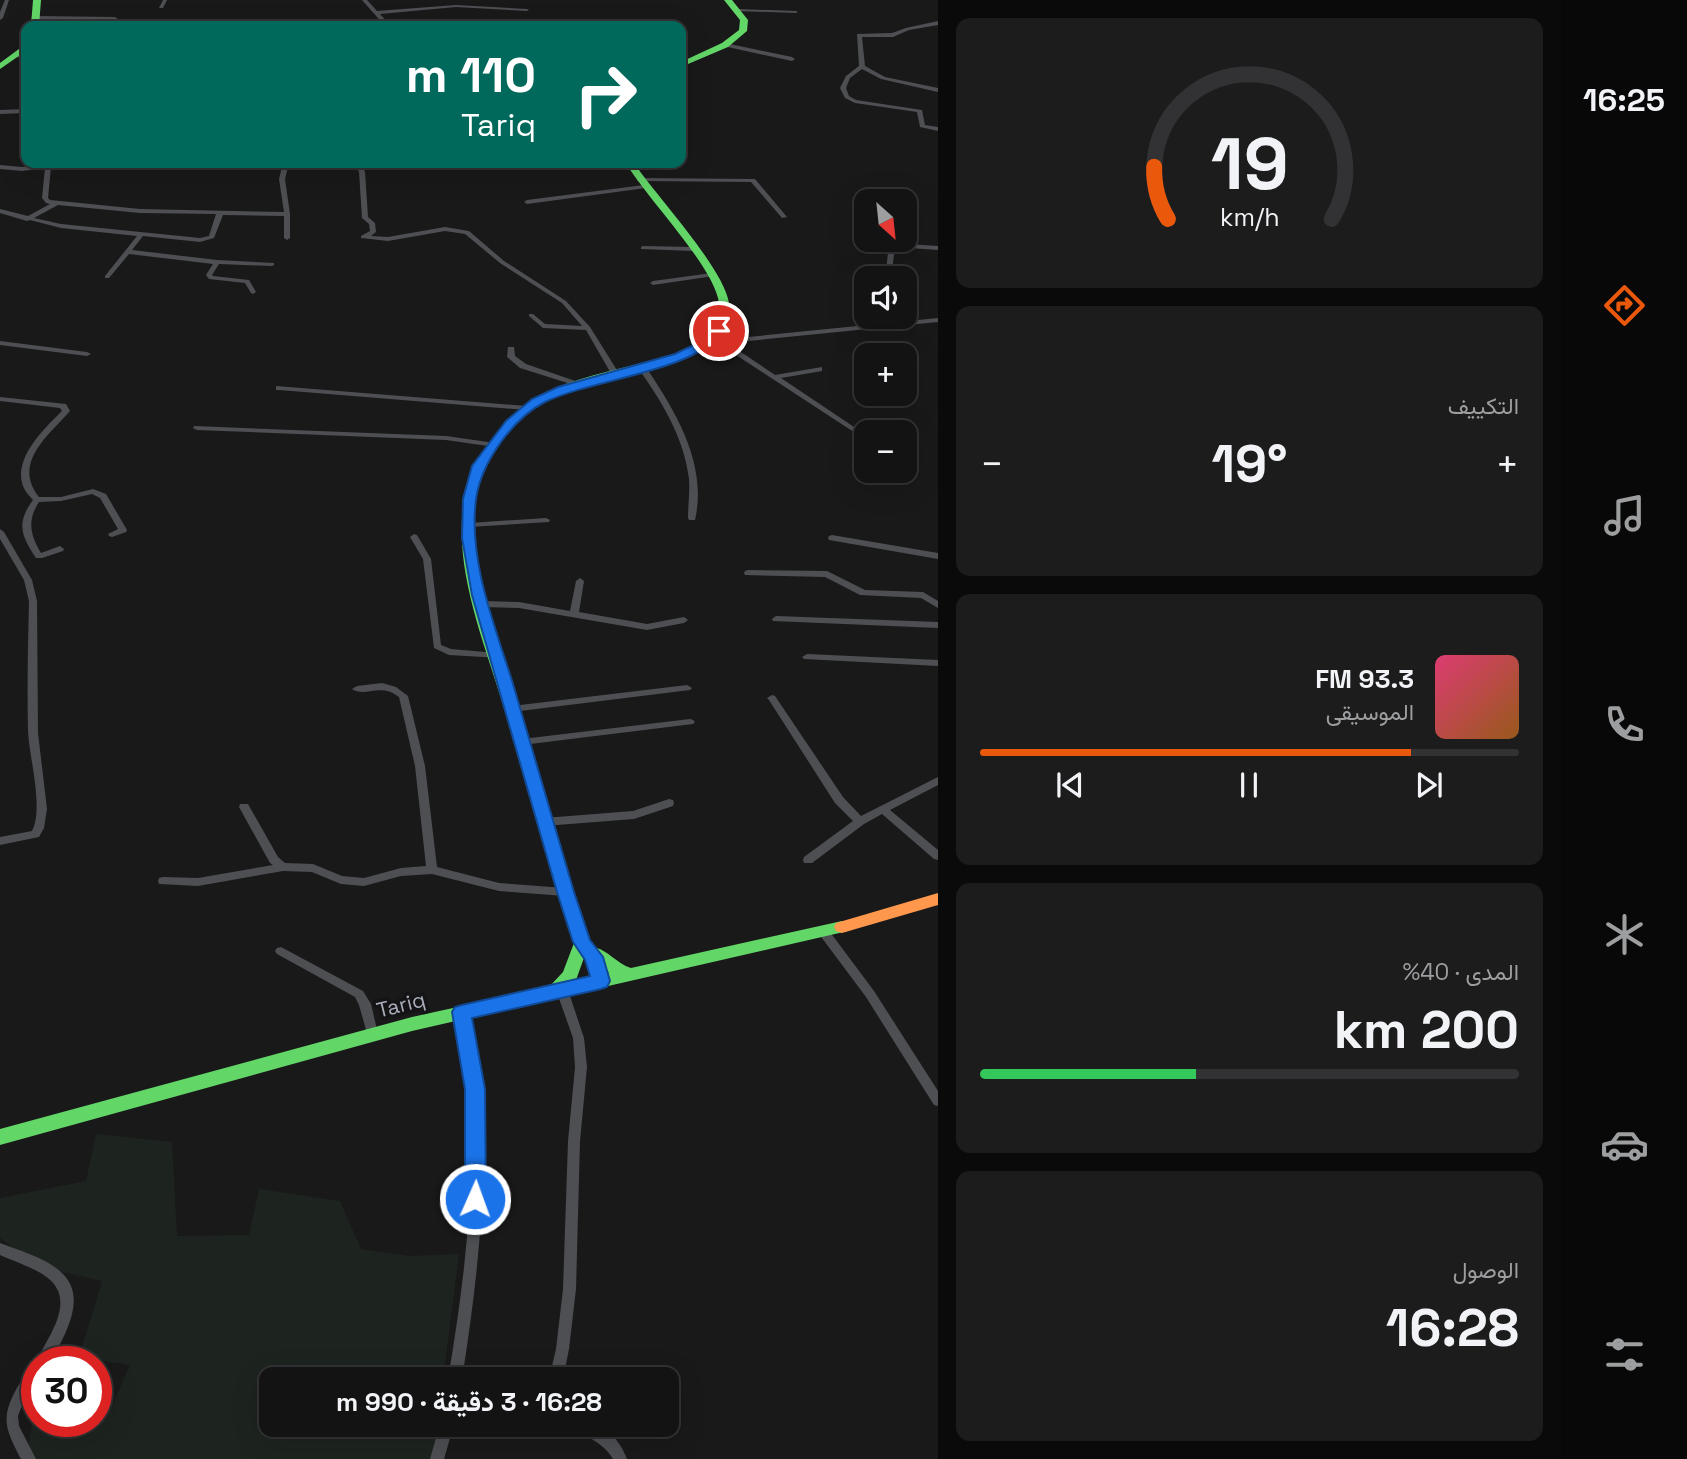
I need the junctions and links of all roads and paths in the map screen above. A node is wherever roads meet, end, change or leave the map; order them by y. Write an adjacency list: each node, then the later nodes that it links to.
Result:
1 (9, 0): 5 (street); 11 (street)
2 (37, 0): 13 (street)
3 (165, 0): 7 (street)
4 (364, 0): 10 (street)
5 (0, 1)
6 (733, 5): 9 (street); 17 (street)
7 (161, 6)
8 (527, 10): 10 (street)
9 (796, 12)
10 (376, 13): 15 (street)
11 (0, 18)
12 (115, 19): 14 (street)
13 (35, 21)
14 (75, 21)
15 (383, 21)
16 (937, 24): 22 (street)
17 (725, 45): 19 (street); 20 (street)
18 (21, 55): 21 (street)
19 (792, 59)
20 (686, 63)
21 (0, 67)
22 (862, 67): 23 (street); 26 (street)
23 (938, 90)
24 (21, 111): 25 (street)
25 (0, 112)
26 (938, 129)
27 (0, 167): 28 (street)
28 (21, 167)
29 (48, 168): 35 (street)
30 (285, 168): 38 (street)
31 (360, 168): 58 (street)
32 (633, 168): 33 (street)
33 (641, 184): 34 (street); 39 (street); 46 (street)
34 (527, 202)
35 (57, 203): 37 (street); 40 (street)
36 (0, 211): 40 (street)
37 (220, 213): 38 (street); 41 (street)
38 (287, 214): 42 (street)
39 (784, 217)
40 (27, 219): 41 (street)
41 (141, 235): 47 (street)
42 (287, 238)
43 (917, 244): 45 (street)
44 (643, 248): 46 (street)
45 (938, 248)
46 (693, 249): 50 (street)
47 (129, 252): 48 (street); 51 (street)
48 (216, 262): 49 (street); 53 (street)
49 (271, 264)
50 (712, 275): 52 (street); 59 (street)
51 (107, 277)
52 (653, 284)
53 (253, 292)
54 (531, 314): 58 (street)
55 (917, 320): 56 (street)
56 (938, 320)
57 (854, 325): 59 (street)
58 (588, 328): 65 (street)
59 (714, 338): 63 (street); 66 (street)
60 (0, 342): 62 (street)
61 (511, 348): 67 (street)
62 (87, 355)
63 (642, 368): 65 (street); 75 (street)
64 (819, 369): 66 (street)
65 (616, 375): 67 (street)
66 (775, 377): 72 (street)
67 (580, 384): 70 (street)
68 (279, 388): 70 (street)
69 (0, 399): 74 (street)
70 (527, 408): 73 (street)
71 (197, 428): 73 (street)
72 (854, 430)
73 (495, 445): 77 (street)
74 (37, 500): 79 (street); 82 (street)
75 (692, 518)
76 (546, 520): 77 (street)
77 (469, 525): 86 (street)
78 (0, 532): 107 (street)
79 (112, 534)
80 (414, 537): 92 (street)
81 (832, 538): 83 (street)
82 (60, 550)
83 (938, 556)
84 (748, 573): 87 (street)
85 (580, 581): 88 (street)
86 (482, 604): 88 (street); 92 (street)
87 (938, 605)
88 (574, 614): 90 (street)
89 (776, 619): 91 (street)
90 (684, 620)
91 (938, 625)
92 (497, 656): 98 (street)
93 (807, 657): 94 (street)
94 (938, 663)
95 (687, 688): 98 (street)
96 (357, 689): 111 (street)
97 (772, 698): 105 (street)
98 (512, 709): 100 (street)
99 (690, 722): 100 (street)
100 (522, 742): 106 (street)
101 (938, 781): 104 (street)
102 (669, 803): 106 (street)
103 (244, 807): 110 (street)
104 (883, 810): 105 (street); 108 (street)
105 (860, 821): 109 (street)
106 (544, 822): 113 (street)
107 (0, 841)
108 (938, 856)
109 (808, 860)
110 (283, 867): 111 (street); 112 (street)
111 (432, 870): 113 (street)
112 (163, 881)
113 (565, 892): 116 (street)
114 (938, 899): 115 (street, Tariq)
115 (823, 931): 118 (street, Tariq); 124 (street)
116 (583, 946): 118 (street); 119 (street); 120 (street); 121 (street)
117 (282, 951): 123 (street)
118 (629, 974): 119 (street, Tariq)
119 (601, 981): 120 (street, Tariq)
120 (581, 986): 121 (street, Tariq)
121 (557, 991): 122 (street, Tariq); 129 (street)
122 (462, 1012): 123 (street, Tariq); 128 (street)
123 (372, 1034): 125 (street, Tariq)
124 (938, 1101)
125 (0, 1137)
126 (0, 1249): 127 (street)
127 (51, 1346)
128 (457, 1367)
129 (559, 1367)
130 (21, 1398): 133 (street)
131 (443, 1437): 134 (street)
132 (604, 1437): 135 (street)
133 (29, 1459)
134 (437, 1459)
135 (620, 1459)

